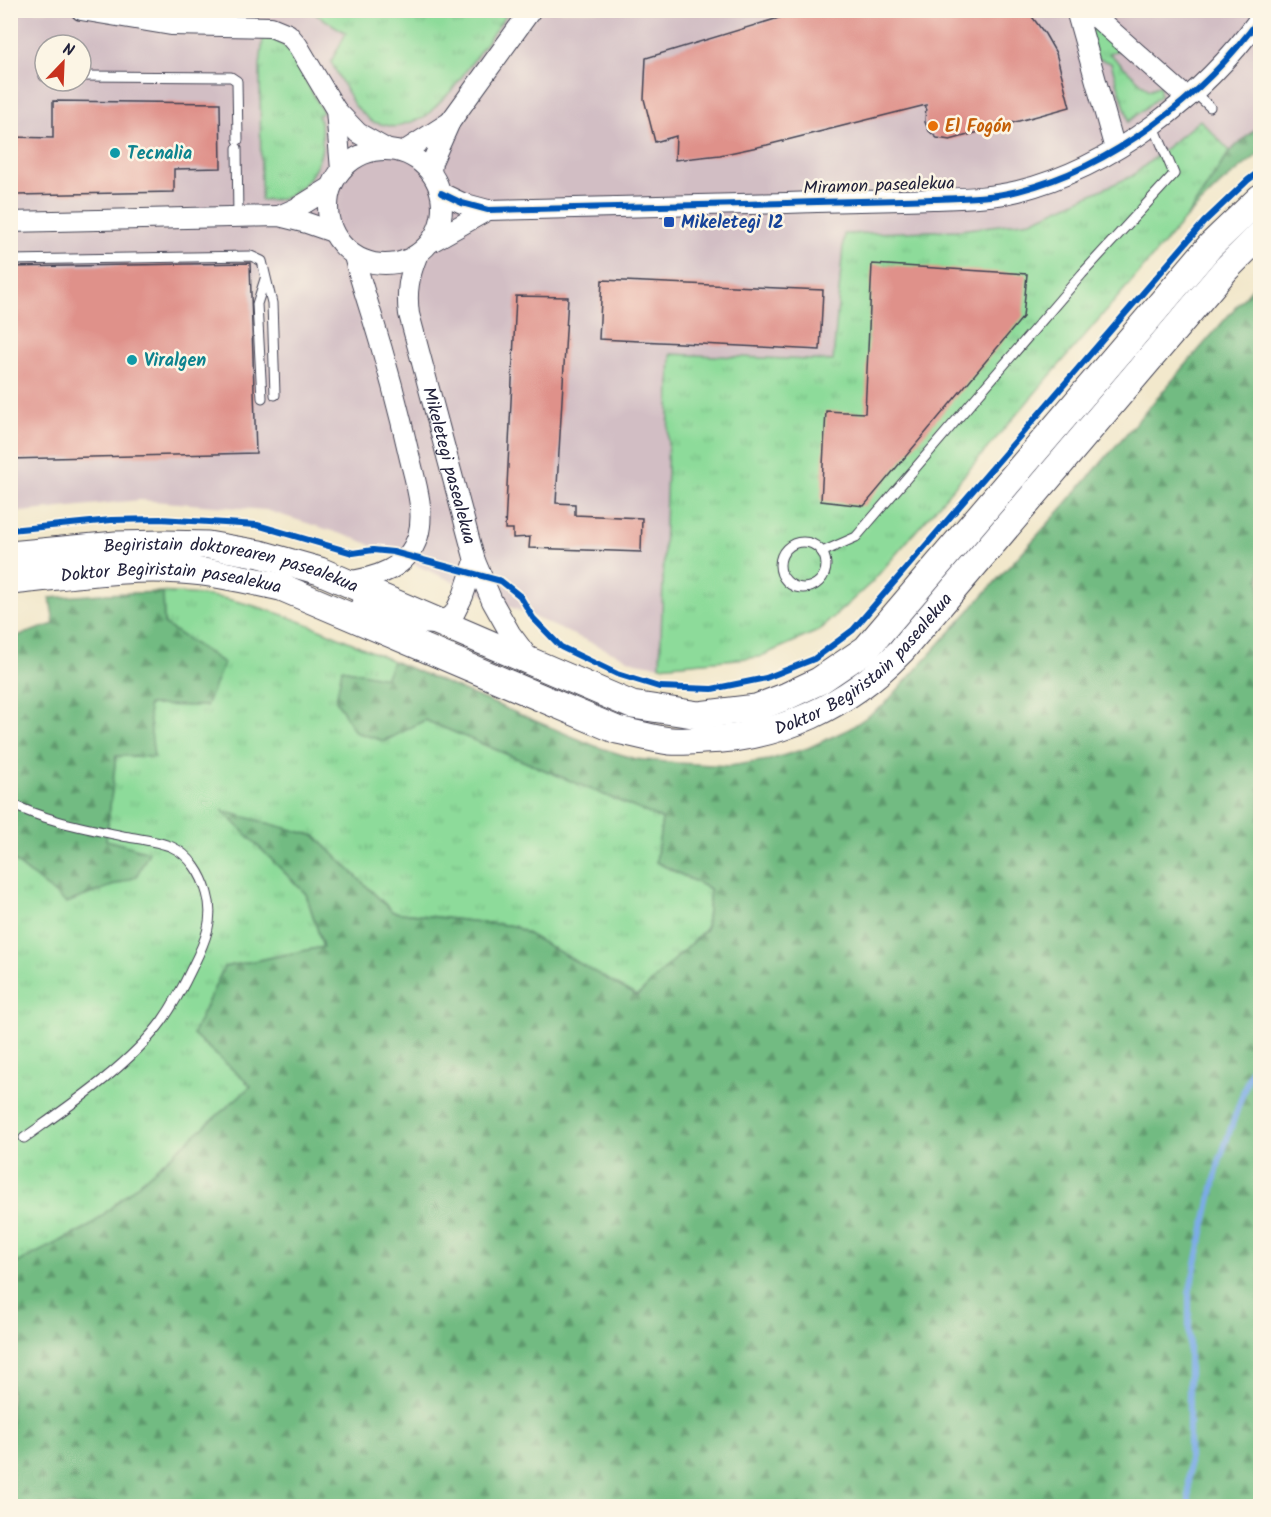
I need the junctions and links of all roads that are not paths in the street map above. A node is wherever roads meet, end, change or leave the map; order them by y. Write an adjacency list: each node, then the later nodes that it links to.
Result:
1 (81, 10): 9 (street)
2 (531, 10): 10 (street)
3 (1076, 10): 12 (street)
4 (1089, 10): 7 (street)
5 (1260, 18): 7 (street, Miramon pasealekua)
6 (93, 76): 19 (lane)
7 (1191, 95): 8 (lane); 11 (street, Miramon pasealekua)
8 (1210, 107)
9 (336, 110): 13 (street); 15 (street)
10 (450, 122): 13 (street); 14 (street)
11 (1153, 124): 12 (street, Miramon pasealekua); 31 (lane)
12 (1115, 149): 18 (street, Miramon pasealekua)
13 (396, 151): 14 (street); 15 (street)
14 (430, 172): 16 (street)
15 (336, 178): 20 (street); 22 (street)
16 (441, 193): 18 (street, Miramon pasealekua); 24 (street)
17 (1260, 198): 38 (main road, Doktor Begiristain pasealekua)
18 (488, 210): 24 (street, Miramon pasealekua)
19 (238, 216): 20 (street); 21 (street)
20 (279, 216): 22 (street)
21 (10, 222)
22 (333, 232): 25 (street)
23 (1260, 235): 36 (main road, Doktor Begiristain pasealekua)
24 (433, 241): 26 (street)
25 (354, 256): 26 (street); 35 (street, Mikeletegi pasealekua)
26 (417, 256): 33 (street, Mikeletegi pasealekua)
27 (10, 260): 28 (lane)
28 (265, 279): 29 (lane); 30 (lane)
29 (275, 395)
30 (262, 398)
31 (822, 552): 31 (lane)
32 (10, 555): 35 (main road, Begiristain doktorearen pasealekua)
33 (475, 561): 37 (street); 38 (street, Mikeletegi pasealekua)
34 (10, 581): 36 (main road, Doktor Begiristain pasealekua)
35 (344, 582): 37 (main road, Begiristain doktorearen pasealekua)
36 (328, 607): 37 (street, Doktor Begiristain pasealekua)
37 (441, 624): 38 (main road, Doktor Begiristain pasealekua)
38 (532, 663)
39 (10, 803): 40 (lane)
40 (24, 1138)

